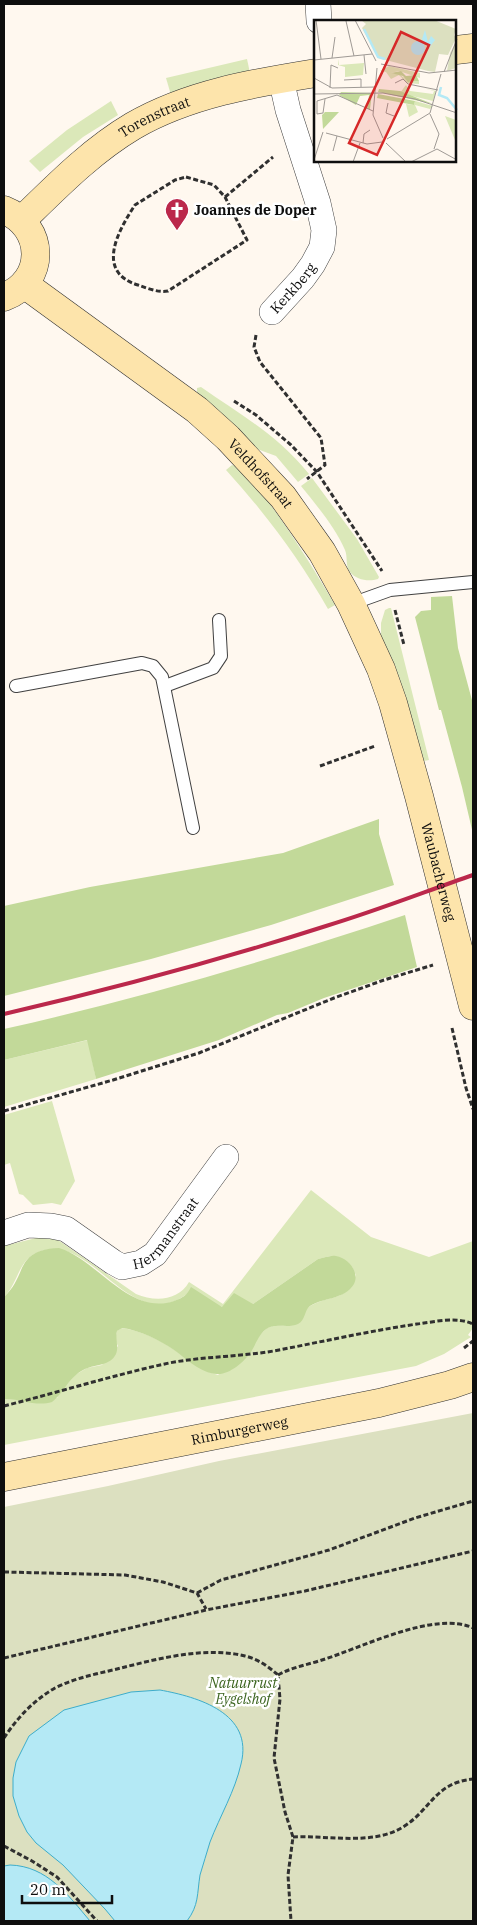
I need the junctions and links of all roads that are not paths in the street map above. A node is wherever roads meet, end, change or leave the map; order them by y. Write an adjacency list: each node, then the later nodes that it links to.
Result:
1 (318, 4): 2 (street)
2 (319, 20)
3 (473, 48): 4 (street)
4 (457, 50)
5 (314, 73): 6 (street, Torenstraat)
6 (281, 78): 7 (street, Torenstraat); 9 (street, Kerkberg)
7 (13, 215): 8 (street)
8 (14, 290): 11 (street, Veldhofstraat)
9 (272, 312)
10 (473, 582): 11 (lane)
11 (351, 604): 15 (street, Veldhofstraat)
12 (219, 620): 14 (lane)
13 (16, 686): 14 (lane)
14 (165, 686): 16 (lane)
15 (403, 738): 17 (street, Waubacherweg)
16 (193, 828)
17 (466, 971): 18 (street, Waubacherweg)
18 (473, 1006)
19 (226, 1157): 20 (street, Hermanstraat)
20 (4, 1232)
21 (473, 1377): 22 (street, Rimburgerweg)
22 (4, 1477)

